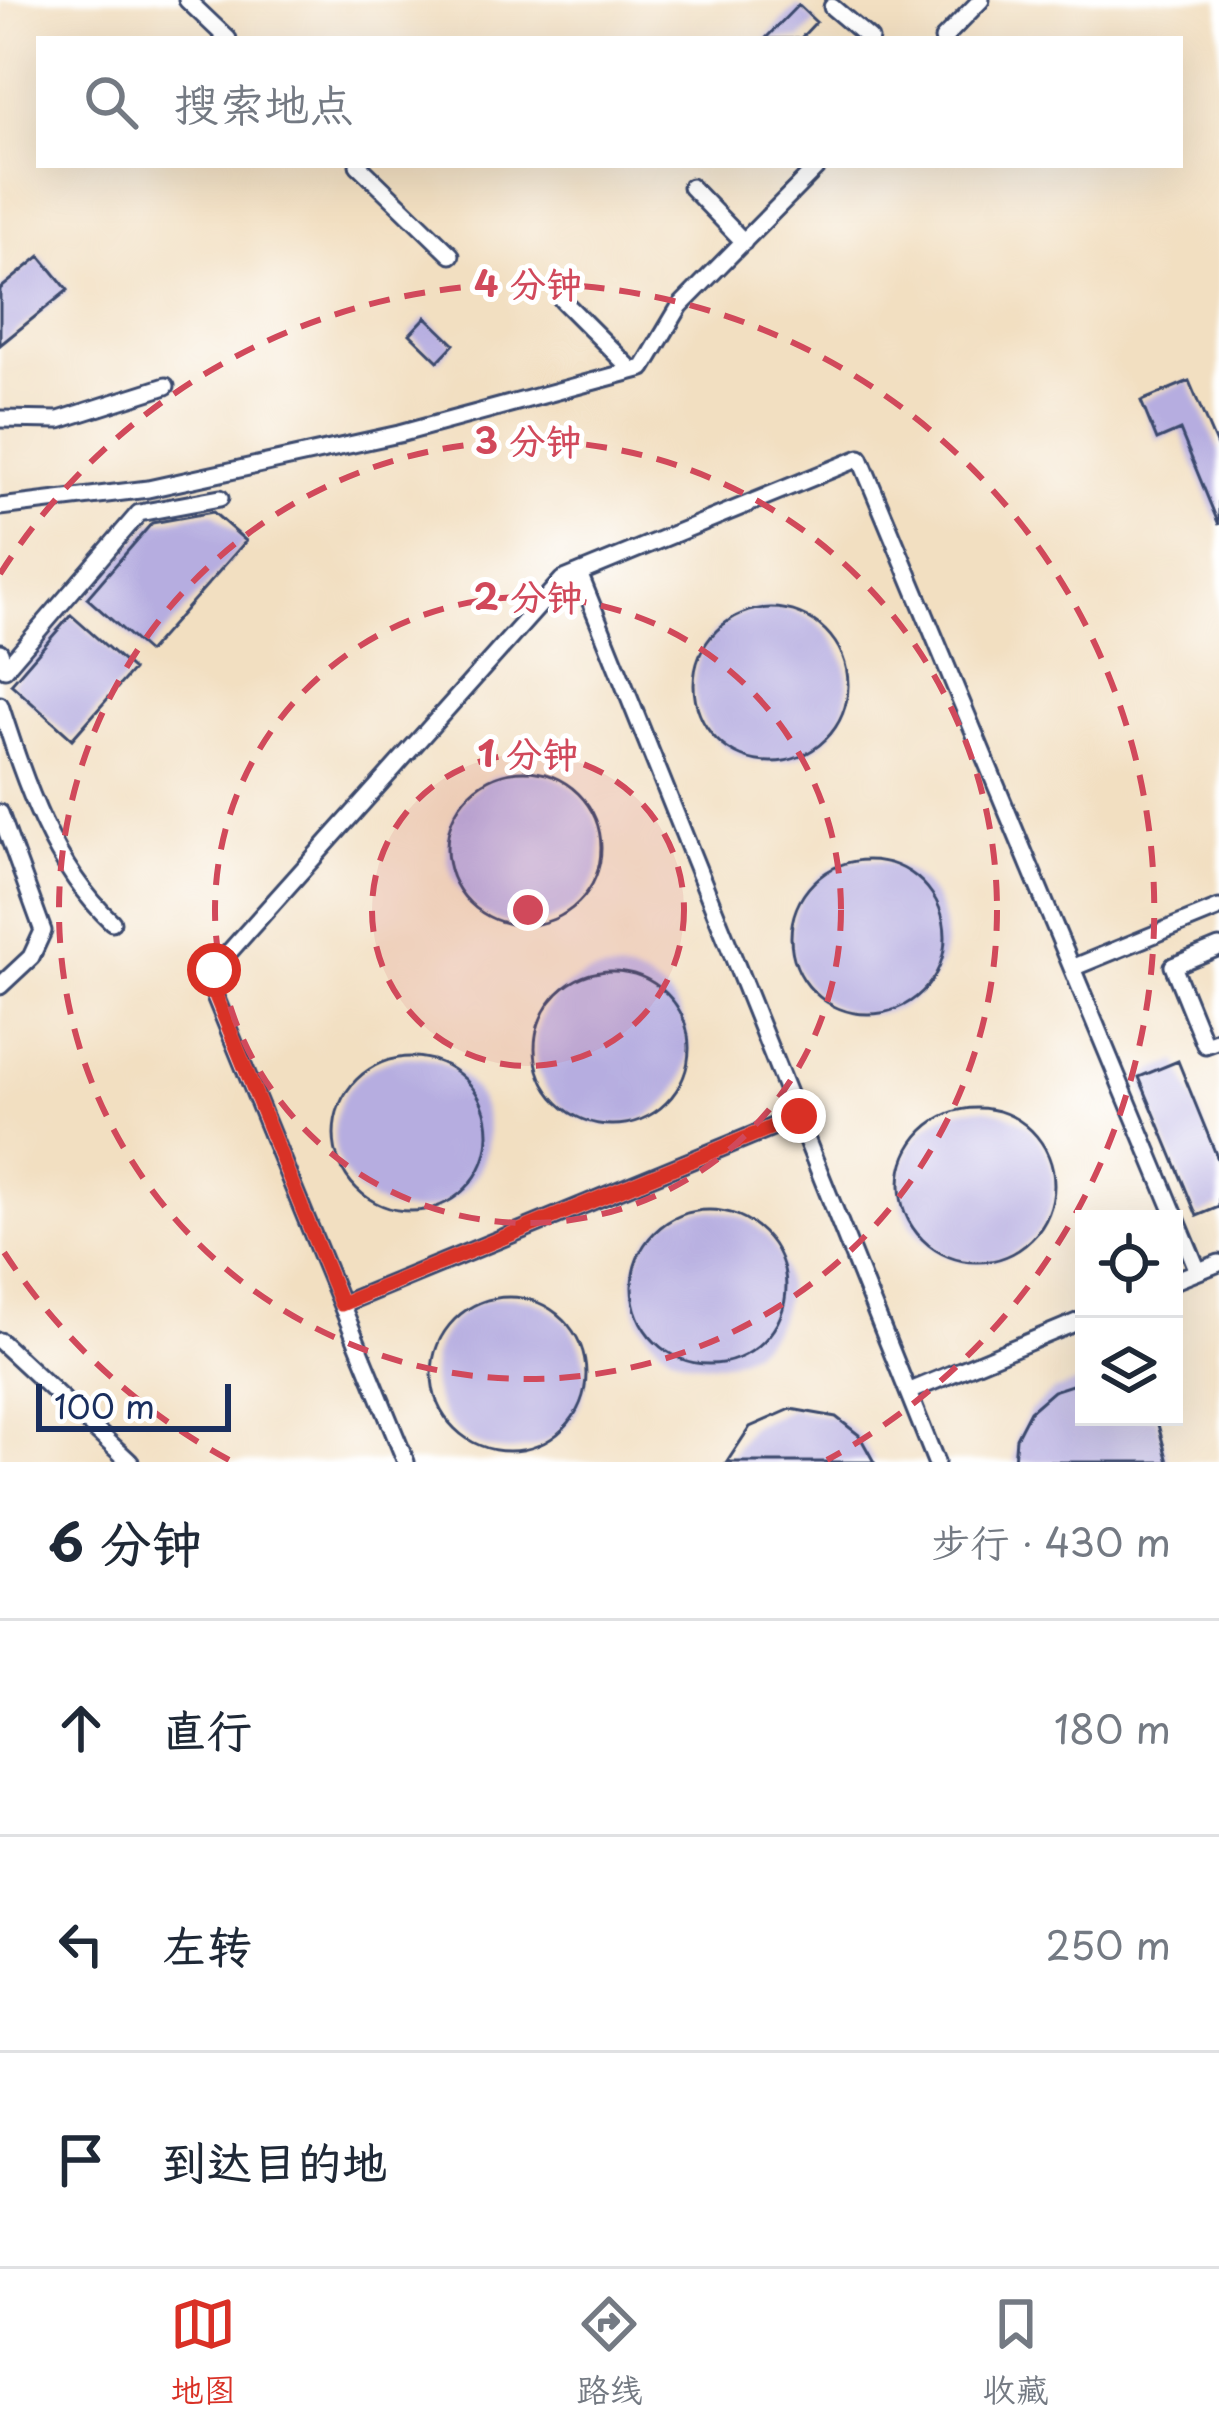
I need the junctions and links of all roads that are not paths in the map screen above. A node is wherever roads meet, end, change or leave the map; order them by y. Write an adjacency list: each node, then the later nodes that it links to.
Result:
1 (187, 0): 4 (street)
2 (976, 1): 6 (street)
3 (832, 7): 5 (street)
4 (225, 36)
5 (866, 36)
6 (946, 36)
7 (361, 168): 11 (street)
8 (816, 168): 10 (street)
9 (691, 188): 10 (street)
10 (744, 242): 13 (street)
11 (452, 255)
12 (562, 301): 13 (street)
13 (632, 370): 17 (street)
14 (166, 386): 15 (street)
15 (0, 419)
16 (220, 498): 19 (street)
17 (0, 507)
18 (579, 573): 25 (street); 28 (street); 32 (street)
19 (0, 652)
20 (0, 705): 23 (street)
21 (0, 813): 26 (street)
22 (1219, 908): 25 (street)
23 (112, 922)
24 (1219, 947): 27 (street)
25 (1072, 968): 30 (street)
26 (0, 986)
27 (1219, 1040)
28 (799, 1116): 32 (street); 35 (street)
29 (1219, 1263): 30 (street)
30 (1198, 1271): 31 (street)
31 (1183, 1277)
32 (341, 1304): 37 (street)
33 (1075, 1323): 35 (street)
34 (0, 1341): 36 (street)
35 (908, 1392): 38 (street)
36 (130, 1462)
37 (406, 1462)
38 (936, 1462)

